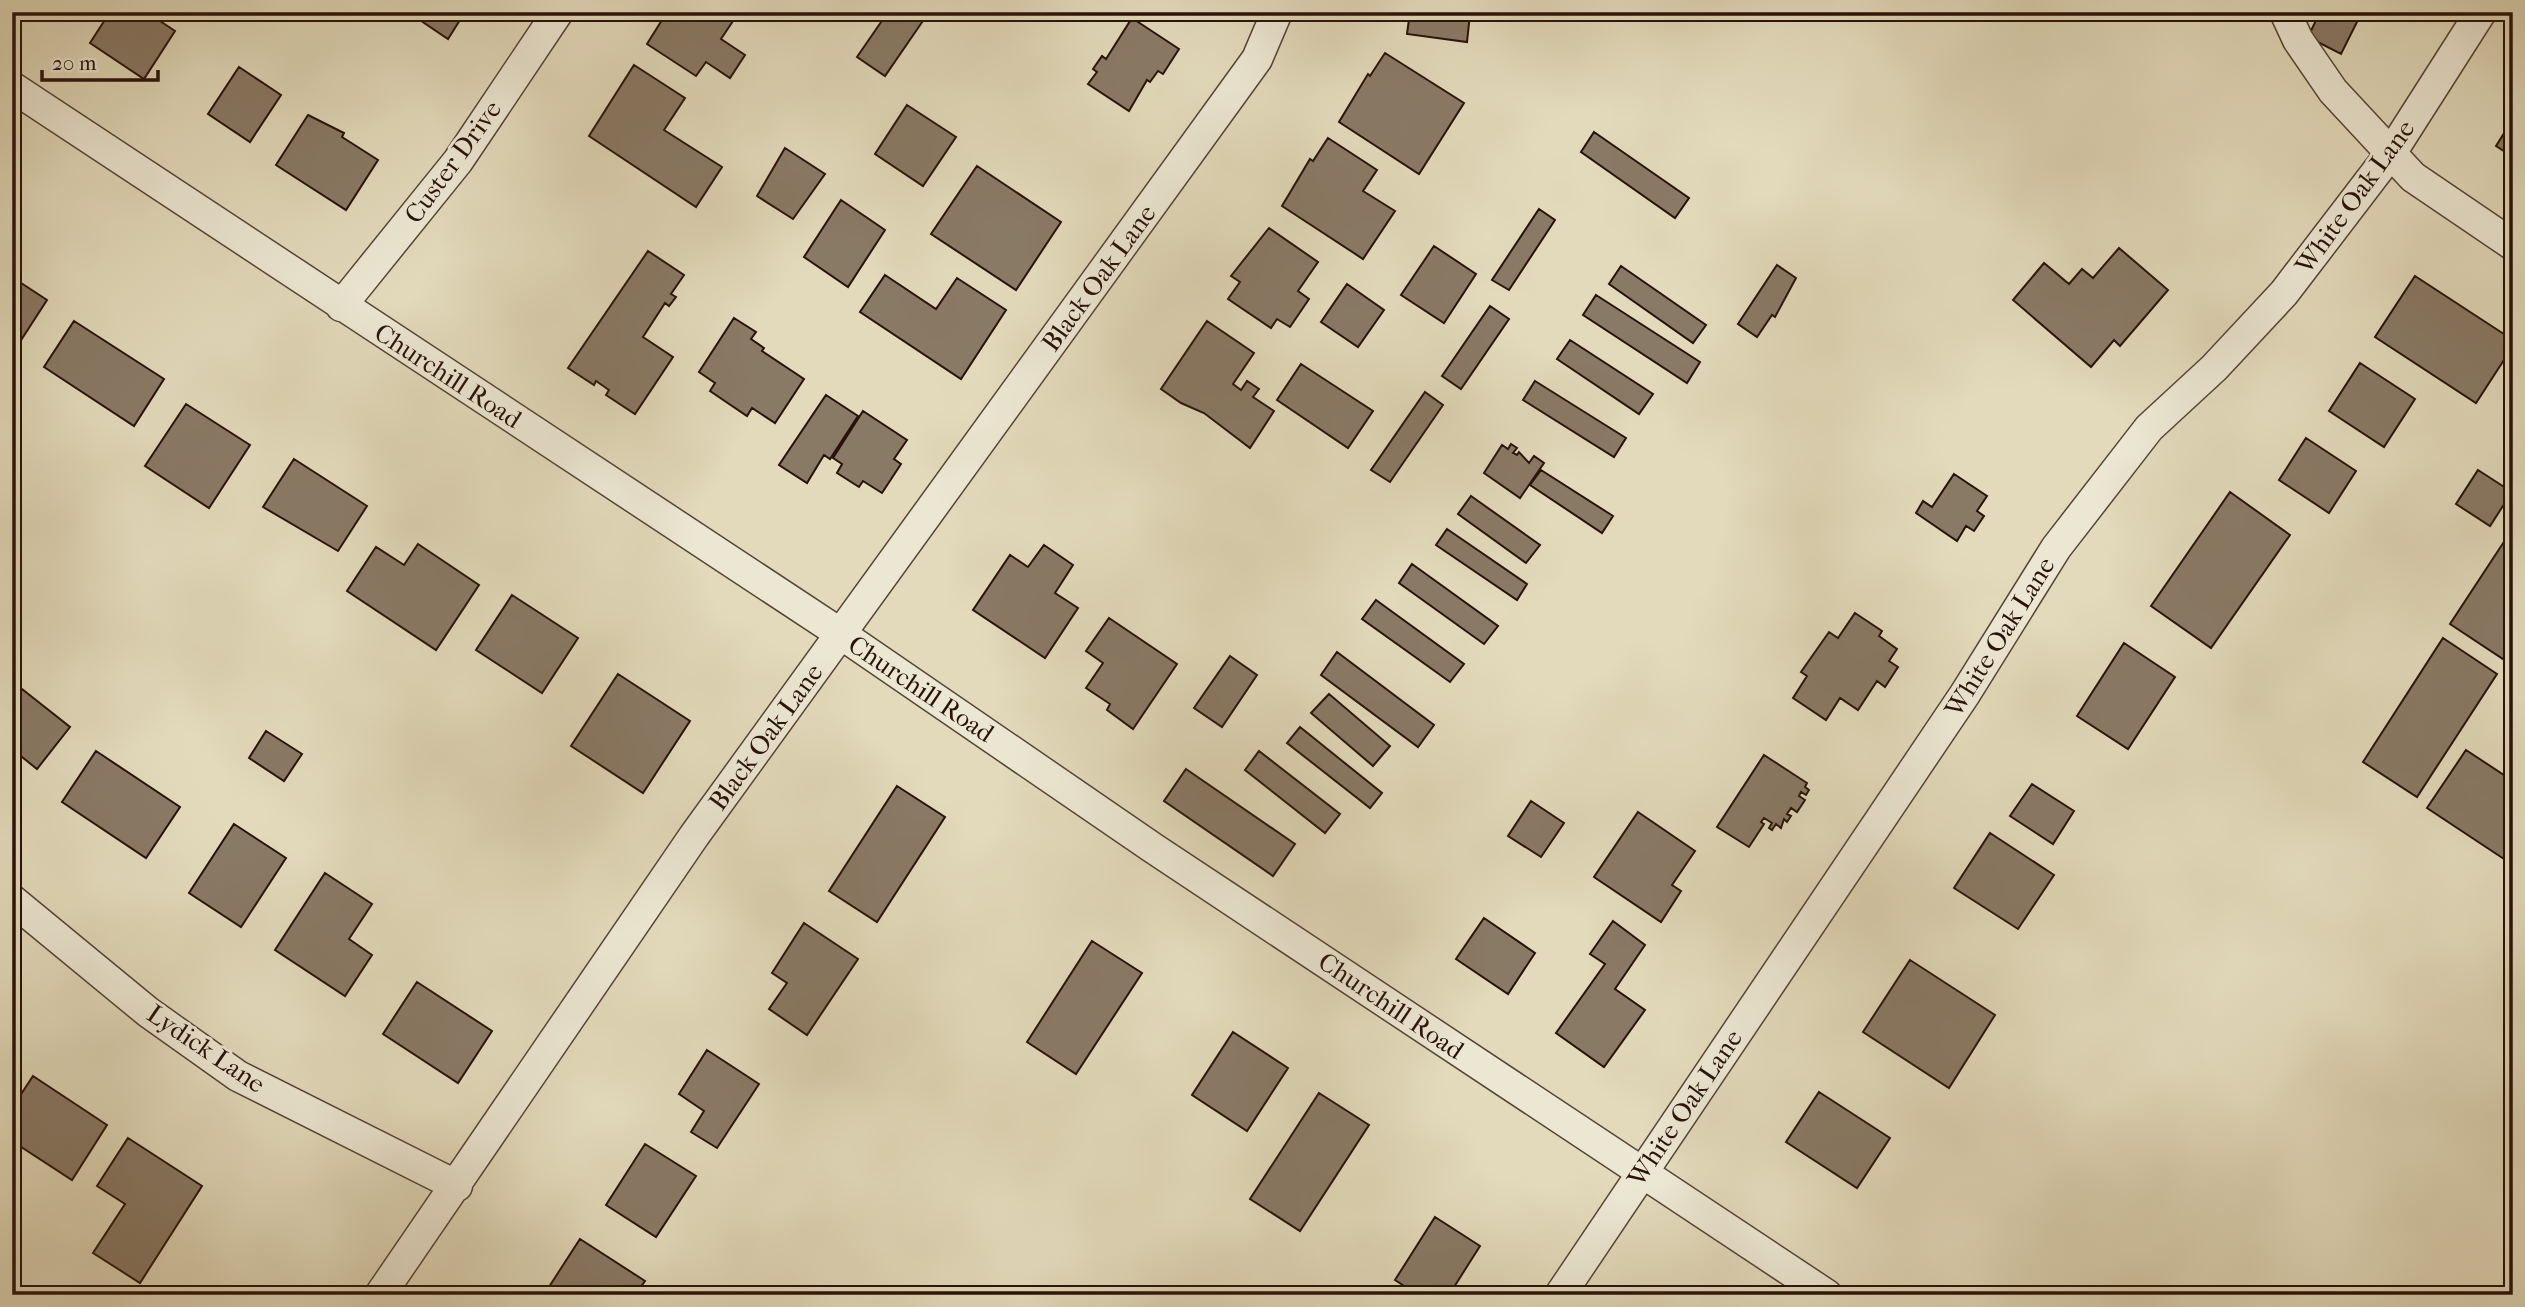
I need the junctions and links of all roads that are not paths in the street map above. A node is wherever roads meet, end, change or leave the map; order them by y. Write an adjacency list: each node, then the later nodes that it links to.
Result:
1 (558, 12): 8 (street, Custer Drive)
2 (1277, 12): 9 (street, Black Oak Lane)
3 (2285, 12): 6 (street)
4 (2481, 12): 6 (street, White Oak Lane)
5 (12, 87): 8 (street, Churchill Road)
6 (2391, 153): 7 (street); 11 (street, White Oak Lane)
7 (2513, 245)
8 (341, 306): 9 (street, Churchill Road)
9 (841, 634): 11 (street, Churchill Road); 12 (street, Black Oak Lane)
10 (12, 900): 12 (street, Lydick Lane)
11 (1642, 1172): 14 (street, White Oak Lane); 15 (street, Churchill Road)
12 (457, 1186): 13 (street, Black Oak Lane)
13 (380, 1295)
14 (1560, 1295)
15 (1827, 1295)

